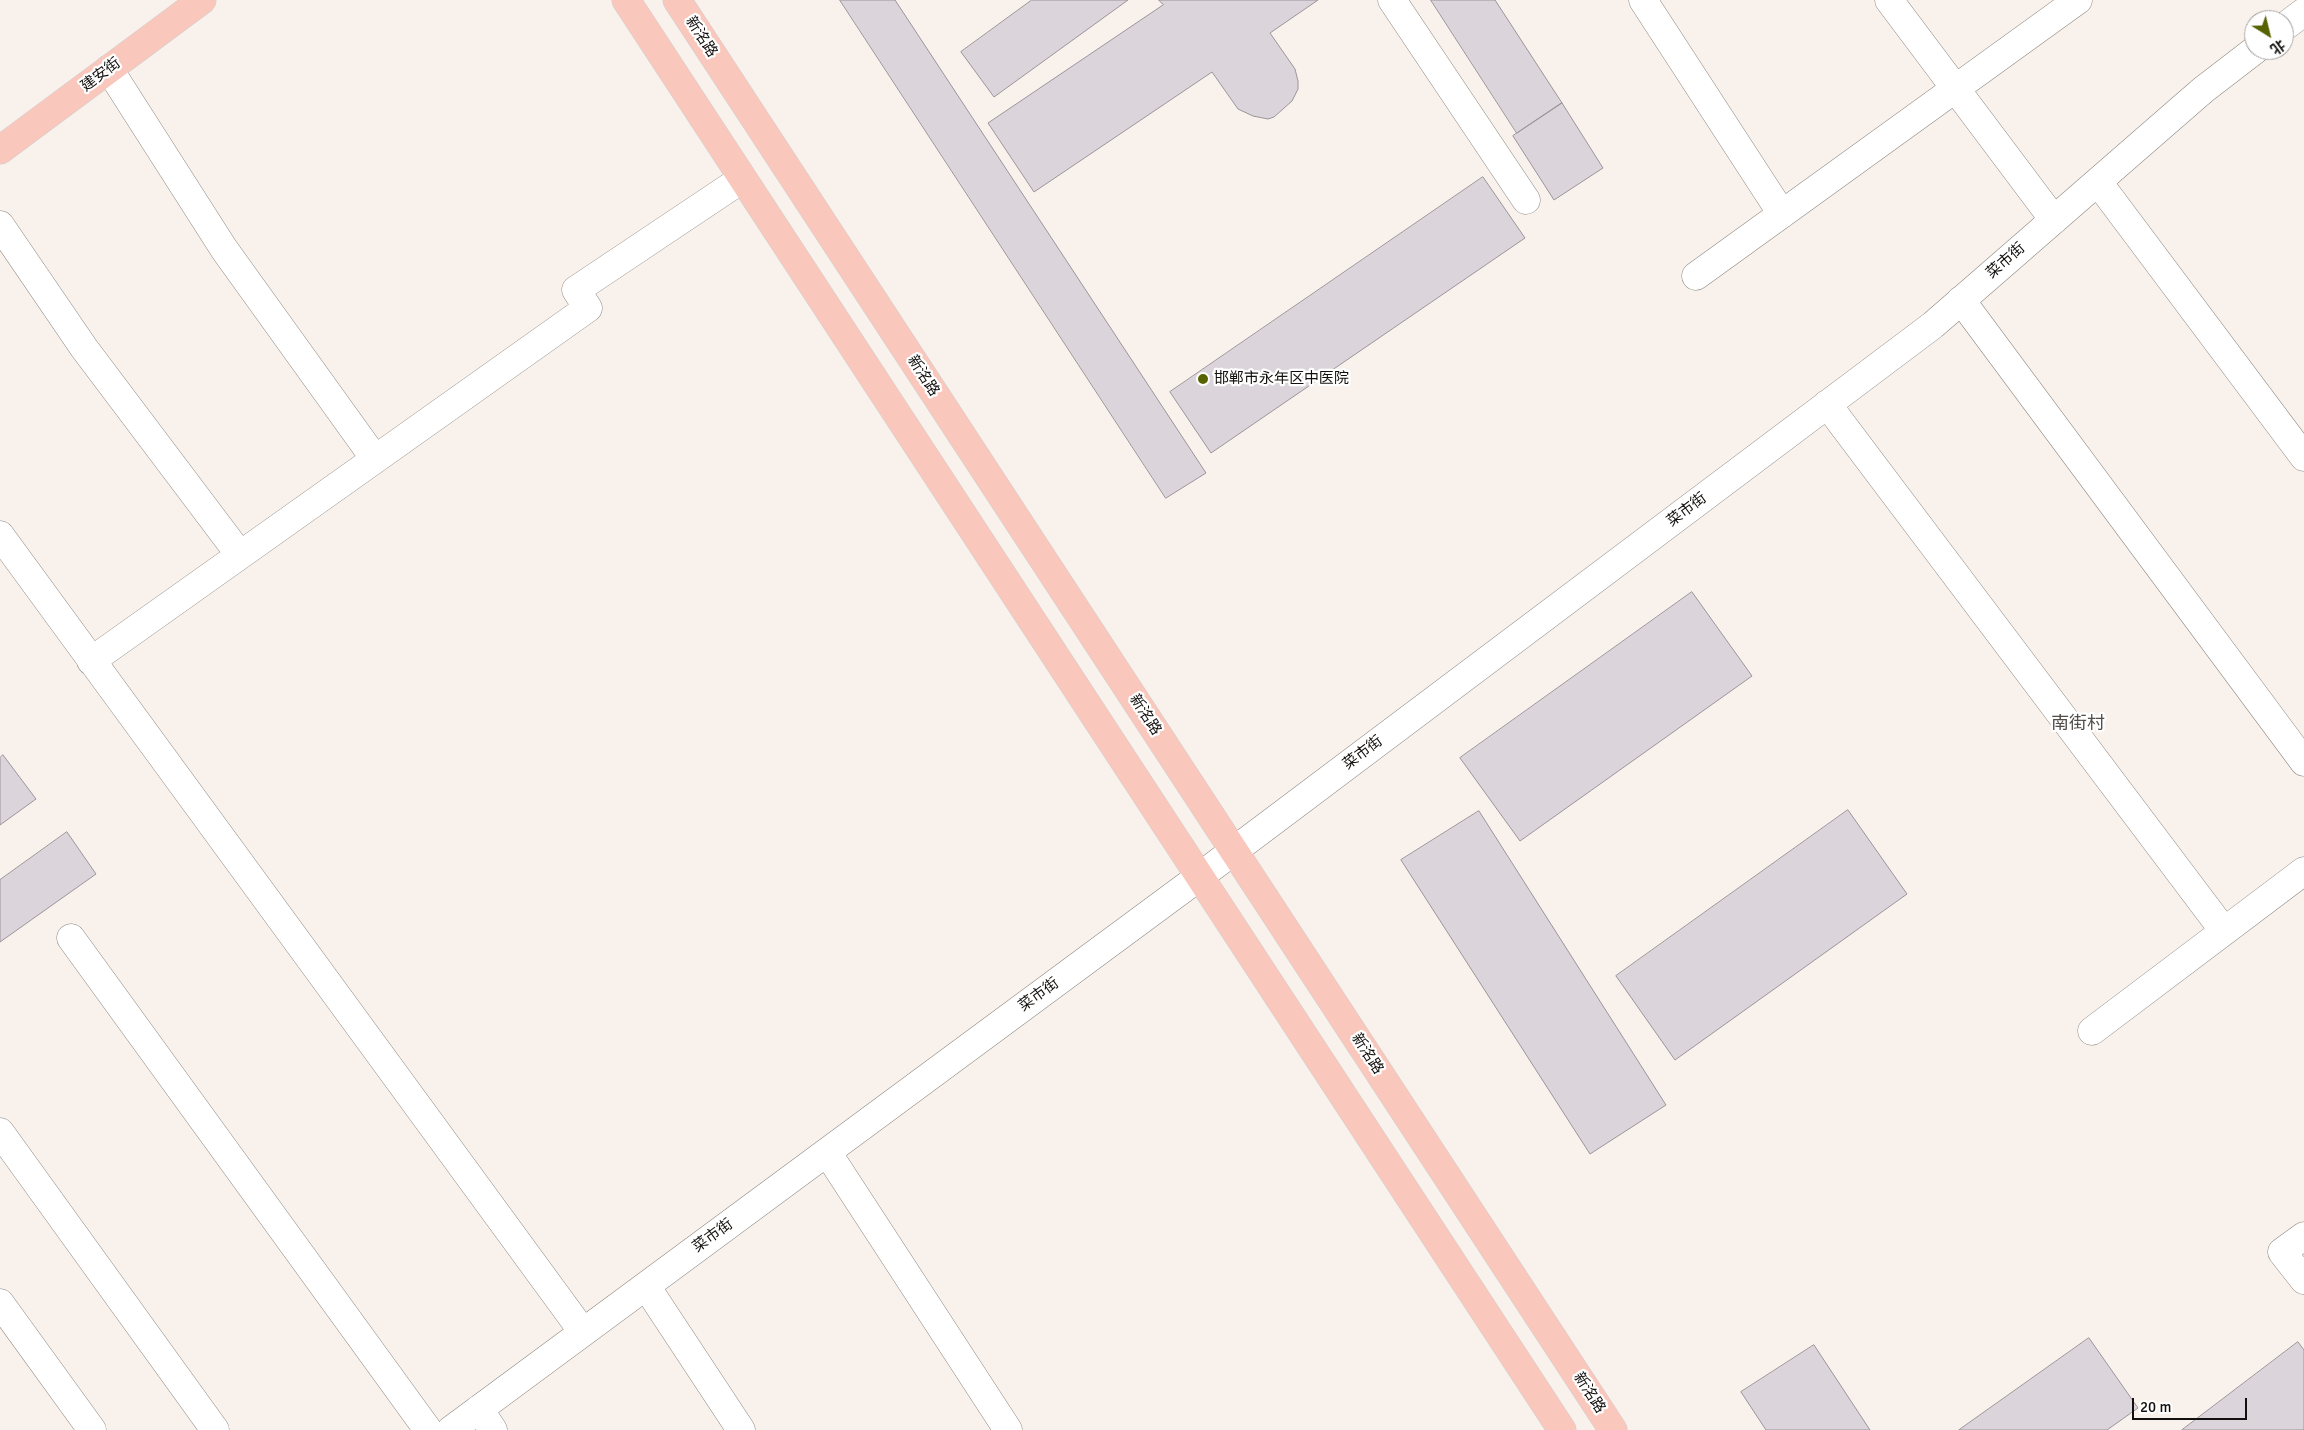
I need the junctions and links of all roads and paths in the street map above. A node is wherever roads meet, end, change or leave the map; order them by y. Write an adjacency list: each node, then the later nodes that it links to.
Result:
1 (202, 0): 9 (main road, 建安街)
2 (626, 0): 12 (main road)
3 (677, 0): 27 (main road, 新洺路)
4 (1392, 0): 14 (street)
5 (1643, 0): 15 (street)
6 (1890, 0): 10 (street)
7 (2078, 0): 10 (street)
8 (2244, 58): 13 (street, 菜市街)
9 (108, 69): 11 (main road, 建安街); 22 (street)
10 (1956, 89): 15 (street); 16 (street)
11 (0, 150)
12 (742, 179): 22 (street); 29 (main road)
13 (2098, 182): 16 (street, 菜市街); 21 (street)
14 (1526, 200)
15 (1782, 214): 18 (street)
16 (2054, 220): 19 (street, 菜市街)
17 (0, 225): 24 (street)
18 (1696, 276)
19 (1962, 300): 20 (street, 菜市街); 26 (street)
20 (1827, 404): 27 (street, 菜市街); 30 (street)
21 (2304, 457)
22 (375, 459): 24 (street)
23 (0, 535): 25 (street)
24 (240, 555): 25 (street)
25 (91, 661): 39 (street)
26 (2304, 762)
27 (1234, 851): 29 (street, 菜市街); 48 (main road, 新洺路)
28 (2304, 871): 30 (street)
29 (1199, 877): 34 (street, 菜市街); 47 (main road)
30 (2224, 931): 32 (street)
31 (71, 938): 43 (street)
32 (2092, 1031)
33 (0, 1132): 42 (street)
34 (828, 1152): 37 (street, 菜市街); 46 (street)
35 (2304, 1236): 36 (street)
36 (2304, 1280)
37 (646, 1286): 39 (street, 菜市街); 45 (street)
38 (0, 1303): 41 (street)
39 (583, 1332): 40 (street, 菜市街)
40 (486, 1420): 44 (street, 菜市街)
41 (92, 1430)
42 (215, 1430)
43 (428, 1430)
44 (451, 1430)
45 (741, 1430)
46 (1008, 1430)
47 (1562, 1430)
48 (1613, 1430)

